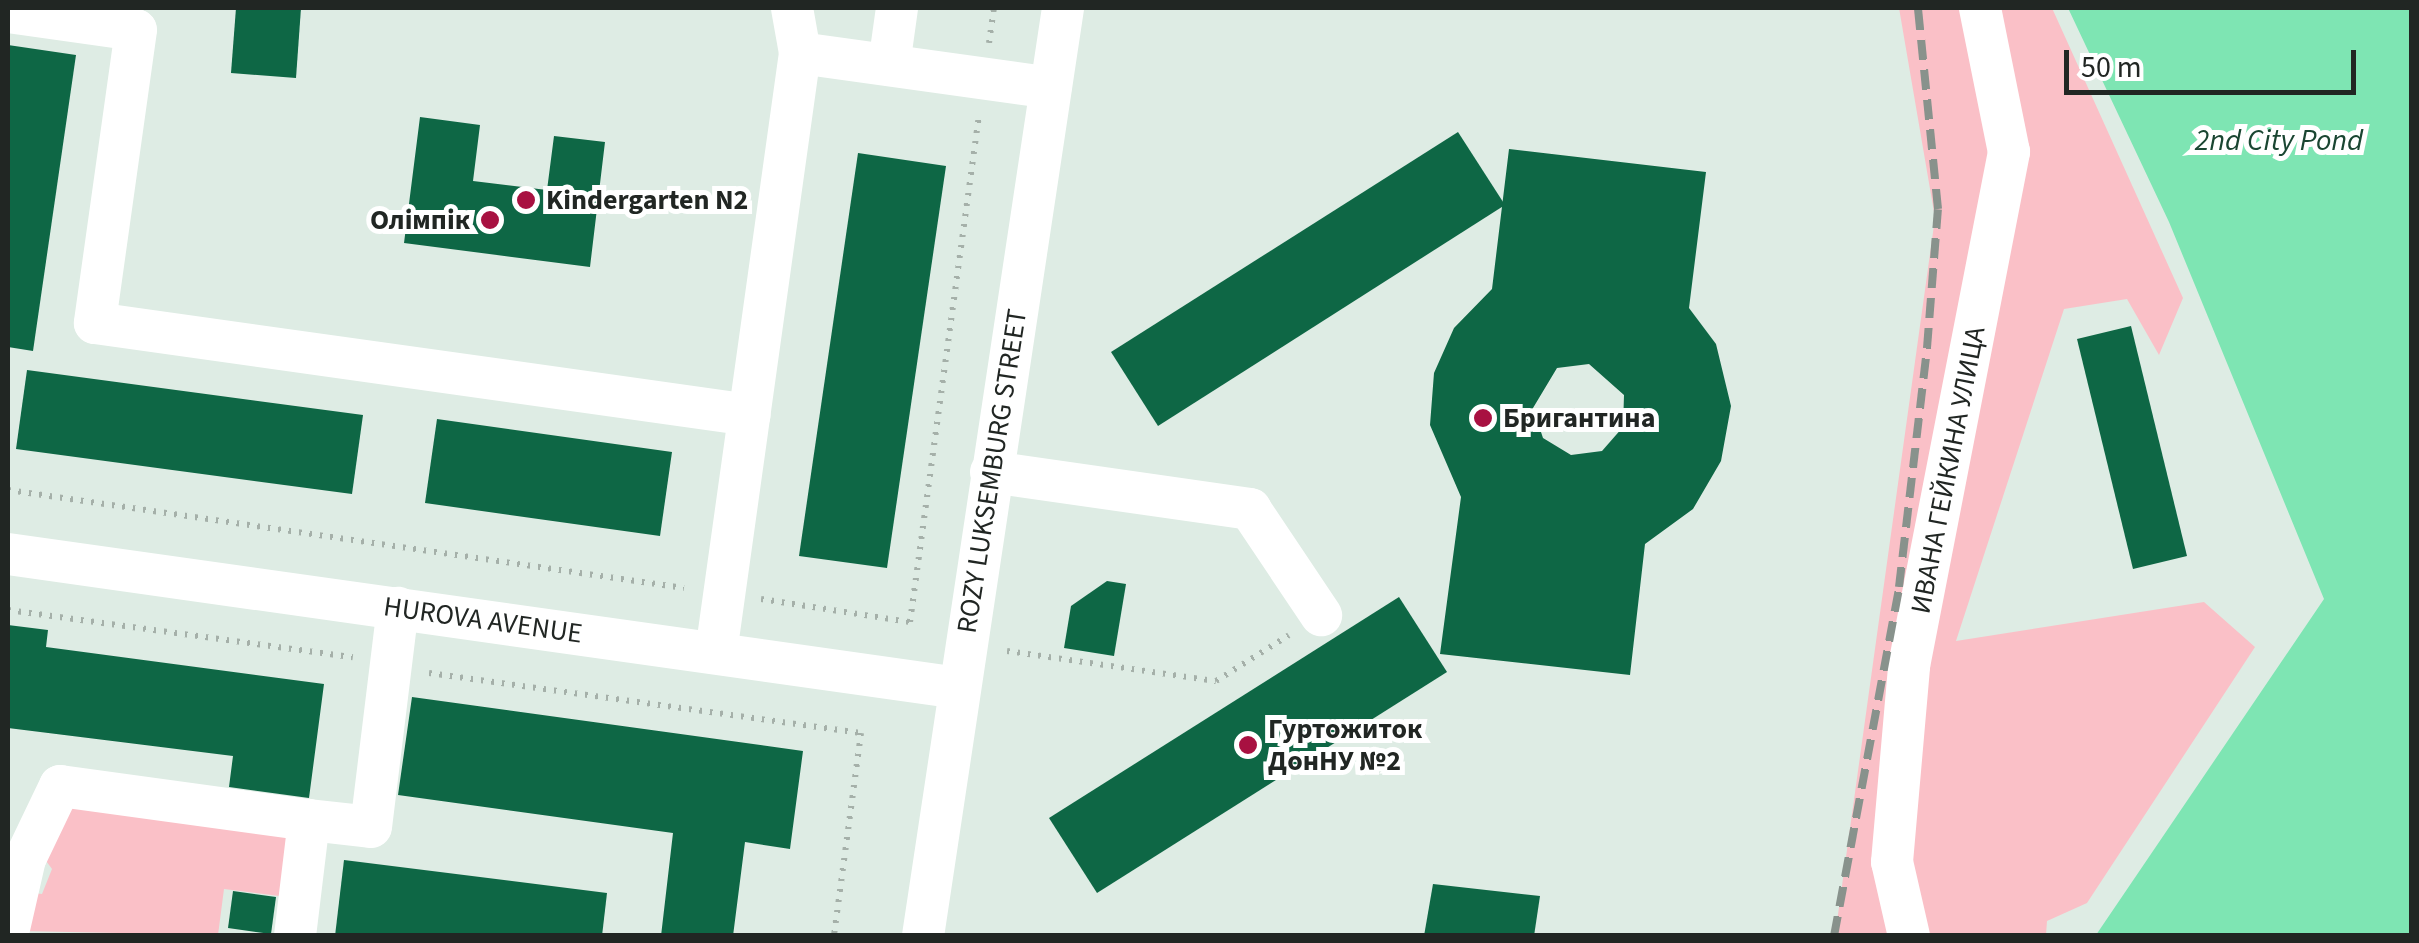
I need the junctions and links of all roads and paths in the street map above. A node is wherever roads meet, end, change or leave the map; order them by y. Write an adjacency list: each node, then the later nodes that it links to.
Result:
1 (792, 8): 7 (street)
2 (896, 8): 8 (street)
3 (994, 8): 9 (path)
4 (1064, 8): 10 (street, ROZY LUKSEMBURG STREET)
5 (1980, 8): 27 (street, ИВАНА ГЕЙКИНА УЛИЦА)
6 (8, 12): 11 (street)
7 (800, 53): 8 (street); 11 (street)
8 (889, 66): 9 (street)
9 (984, 79): 10 (street); 15 (path)
10 (1051, 88): 12 (street, ROZY LUKSEMBURG STREET)
11 (750, 416): 15 (street)
12 (991, 472): 17 (street); 20 (street, ROZY LUKSEMBURG STREET)
13 (8, 490): 15 (path)
14 (8, 554): 16 (street, HUROVA AVENUE)
15 (726, 594): 19 (street)
16 (398, 608): 19 (street, HUROVA AVENUE); 22 (street)
17 (1321, 615): 18 (path)
18 (1005, 651)
19 (716, 653): 20 (street, HUROVA AVENUE)
20 (959, 688): 26 (street, ROZY LUKSEMBURG STREET)
21 (860, 733): 25 (path)
22 (309, 820): 23 (street); 24 (street)
23 (16, 934)
24 (295, 936)
25 (834, 936)
26 (923, 936)
27 (1909, 936)

